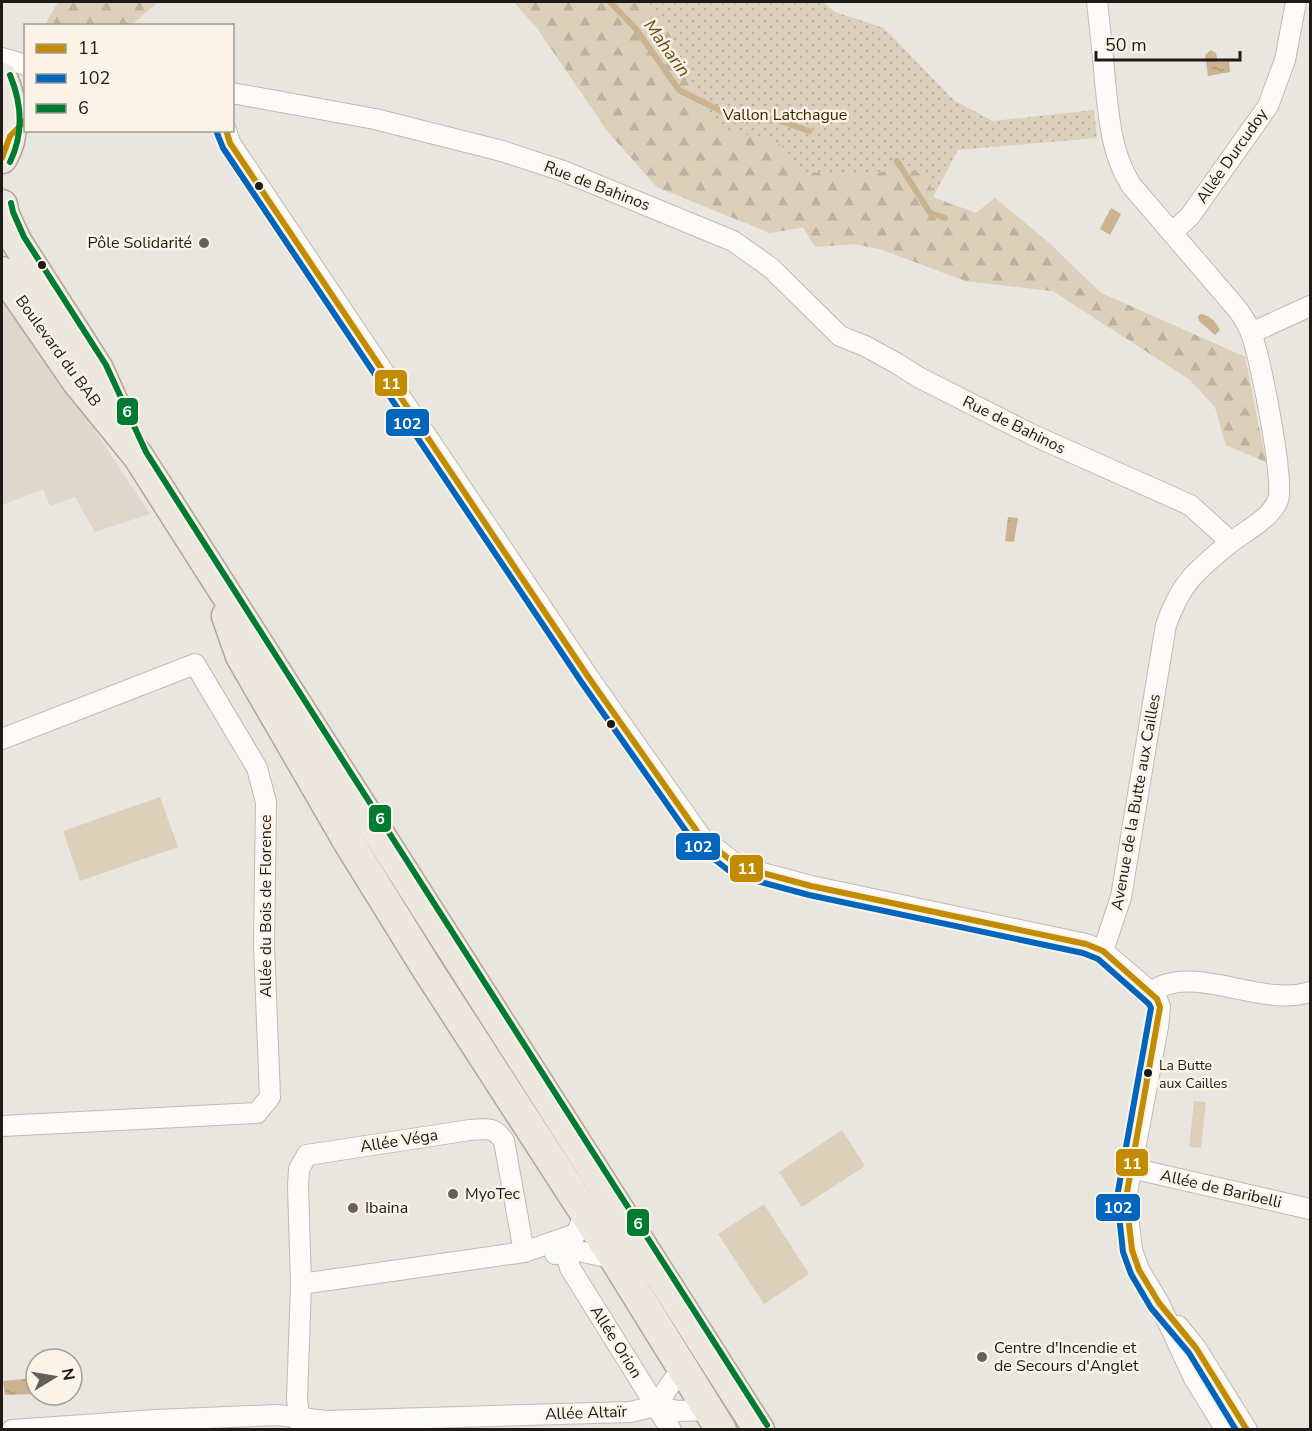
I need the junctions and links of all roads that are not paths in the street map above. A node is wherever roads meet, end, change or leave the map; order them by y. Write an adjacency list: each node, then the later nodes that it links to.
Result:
1 (1097, 2): 10 (street)
2 (1296, 2): 10 (street, Allée Durcudoy)
3 (2, 58): 4 (street)
4 (24, 64)
5 (2, 78): 8 (main road)
6 (234, 93): 15 (street, Rue de Bahinos)
7 (227, 132): 18 (street)
8 (12, 138)
9 (2, 205): 14 (main road, Boulevard du BAB)
10 (1172, 233): 13 (street)
11 (2, 272): 14 (main road, Boulevard du BAB)
12 (1311, 306): 13 (street)
13 (1251, 333): 15 (street)
14 (138, 456): 16 (main road, Boulevard du BAB)
15 (1231, 542): 18 (street, Avenue de la Butte aux Cailles)
16 (211, 570): 24 (main road); 36 (main road, Boulevard du BAB)
17 (2, 739): 21 (street, Allée du Bois de Florence)
18 (1103, 951): 19 (street)
19 (1151, 992): 20 (street); 22 (street)
20 (1311, 992)
21 (2, 1126)
22 (1131, 1168): 23 (street, Allée de Baribelli); 29 (street)
23 (1311, 1209)
24 (585, 1214): 25 (street); 27 (main road)
25 (524, 1252): 26 (street); 28 (street); 28 (street, Allée Véga)
26 (566, 1252): 27 (street); 31 (street, Allée Orion)
27 (615, 1259): 30 (main road)
28 (301, 1280): 33 (street, Allée Véga)
29 (1159, 1303): 37 (street); 38 (street)
30 (682, 1367): 31 (street); 32 (main road)
31 (656, 1406): 32 (street, Allée Altaïr); 33 (street, Allée Altaïr); 35 (street, Allée Orion)
32 (715, 1420)
33 (300, 1424): 34 (street, Allée Altaïr)
34 (12, 1430)
35 (671, 1430)
36 (759, 1430)
37 (1226, 1430)
38 (1247, 1430)

